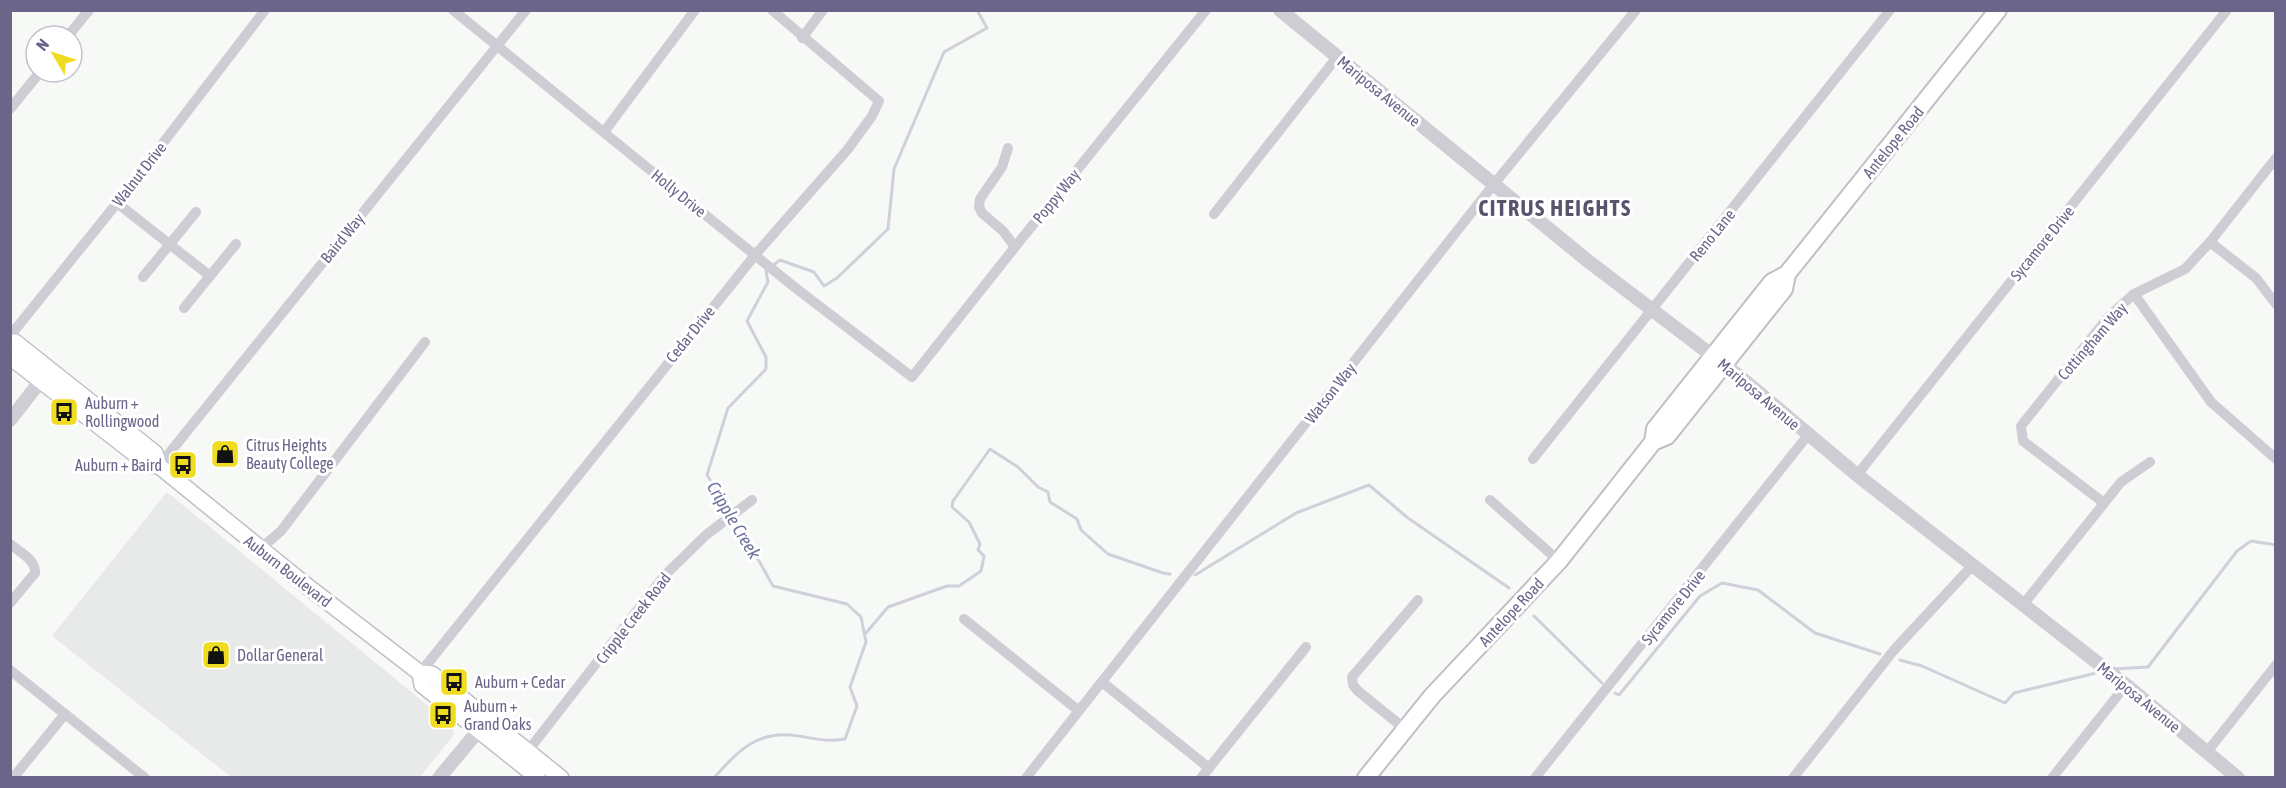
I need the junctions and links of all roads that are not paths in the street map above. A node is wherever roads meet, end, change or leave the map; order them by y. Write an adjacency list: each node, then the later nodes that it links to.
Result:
1 (88, 10): 14 (street)
2 (265, 10): 24 (street, Walnut Drive)
3 (453, 10): 16 (street, Holly Drive)
4 (526, 10): 16 (street, Baird Way)
5 (695, 10): 20 (street)
6 (772, 10): 15 (street)
7 (823, 10): 15 (street)
8 (1206, 10): 30 (street, Poppy Way)
9 (1280, 10): 17 (street, Mariposa Avenue)
10 (1636, 10): 23 (street, Watson Way)
11 (1890, 10): 37 (street, Reno Lane)
12 (1998, 10): 42 (main road, Antelope Road)
13 (2227, 10): 51 (street, Sycamore Drive)
14 (77, 24)
15 (802, 38): 31 (street, Cedar Drive)
16 (497, 47): 20 (street, Holly Drive); 50 (street, Baird Way)
17 (1337, 57): 23 (street, Mariposa Avenue); 26 (street)
18 (30, 84): 19 (street)
19 (10, 109)
20 (604, 132): 31 (street, Holly Drive)
21 (1008, 148): 30 (street)
22 (2276, 158): 27 (street, Cottingham Way)
23 (1494, 184): 37 (street, Mariposa Avenue); 67 (street, Watson Way)
24 (117, 203): 29 (street); 38 (street, Walnut Drive)
25 (195, 212): 29 (street)
26 (1214, 214)
27 (2210, 242): 34 (street, Cottingham Way); 35 (street)
28 (236, 244): 32 (street)
29 (169, 245): 32 (street); 33 (street)
30 (1015, 247): 43 (street, Poppy Way)
31 (755, 255): 43 (street, Holly Drive); 66 (street, Cedar Drive)
32 (210, 276): 36 (street)
33 (143, 277)
34 (2134, 294): 48 (street); 54 (street, Cottingham Way)
35 (2276, 304)
36 (184, 308)
37 (1652, 310): 42 (street, Mariposa Avenue); 47 (street, Reno Lane)
38 (10, 336)
39 (425, 342): 56 (street)
40 (10, 343): 44 (main road, Auburn Boulevard)
41 (10, 357): 44 (main road, Auburn Boulevard)
42 (1719, 360): 46 (street, Mariposa Avenue); 57 (main road, Antelope Road)
43 (906, 374)
44 (45, 375): 45 (street); 50 (main road, Auburn Boulevard)
45 (10, 420)
46 (1808, 435): 51 (street, Mariposa Avenue); 84 (street, Sycamore Drive)
47 (1533, 459)
48 (2276, 459)
49 (2150, 462): 54 (street)
50 (159, 466): 56 (main road, Auburn Boulevard)
51 (1857, 475): 58 (street, Mariposa Avenue)
52 (752, 500): 73 (street, Cripple Creek Road)
53 (1490, 500): 57 (street)
54 (2104, 503): 61 (street)
55 (10, 544): 60 (street)
56 (260, 549): 66 (main road, Auburn Boulevard)
57 (1559, 561): 71 (main road, Antelope Road)
58 (1972, 567): 61 (street, Mariposa Avenue); 85 (street)
59 (1418, 600): 71 (street)
60 (10, 603)
61 (2022, 606): 68 (street, Mariposa Avenue)
62 (964, 619): 69 (street)
63 (1306, 647): 75 (street)
64 (2276, 665): 74 (street)
65 (10, 670): 70 (street)
66 (420, 673): 72 (main road, Auburn Boulevard); 73 (main road, Auburn Boulevard)
67 (1102, 682): 69 (street, Watson Way); 75 (street)
68 (2122, 683): 74 (street, Mariposa Avenue); 86 (street)
69 (1079, 711): 81 (street, Watson Way)
70 (65, 714): 76 (street); 77 (street)
71 (1405, 729): 83 (main road, Antelope Road)
72 (478, 731): 78 (street); 79 (main road, Auburn Boulevard)
73 (528, 751): 80 (main road, Auburn Boulevard)
74 (2206, 752): 87 (street, Mariposa Avenue)
75 (1209, 768): 82 (street)
76 (13, 777)
77 (145, 777)
78 (439, 777)
79 (538, 777)
80 (561, 777)
81 (1026, 777)
82 (1201, 777)
83 (1366, 777)
84 (1536, 777)
85 (1793, 777)
86 (2052, 777)
87 (2238, 777)

